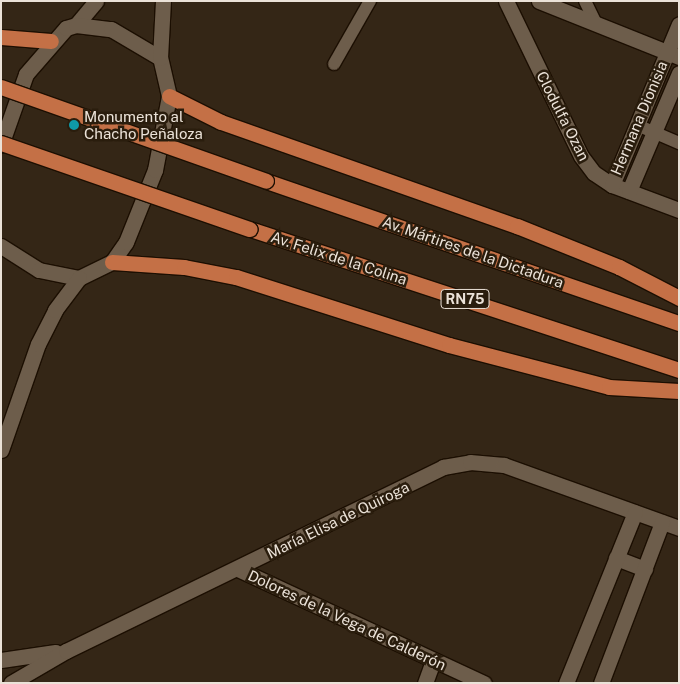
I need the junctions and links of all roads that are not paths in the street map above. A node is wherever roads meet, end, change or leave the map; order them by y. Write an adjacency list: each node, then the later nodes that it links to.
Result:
1 (96, 1): 9 (street)
2 (163, 1): 13 (street)
3 (370, 1): 14 (lane)
4 (506, 1): 22 (street, Clodulfa Ozan)
5 (538, 1): 7 (street)
6 (585, 1): 7 (lane)
7 (596, 24): 12 (street)
8 (679, 24): 12 (street, Hermana Dionisia)
9 (76, 25): 11 (street); 13 (street)
10 (1, 37): 11 (main road)
11 (51, 41): 21 (street)
12 (673, 55): 18 (street, Hermana Dionisia)
13 (160, 58): 17 (street)
14 (334, 64)
15 (679, 73): 19 (street, Hermana Dionisia)
16 (1, 86): 29 (main road, Av. Mártires de la Dictadura, bridge)
17 (169, 96): 26 (street); 28 (main road)
18 (637, 124): 19 (lane); 22 (street, Hermana Dionisia)
19 (654, 132): 20 (lane); 23 (street, Hermana Dionisia)
20 (679, 143)
21 (1, 144): 30 (main road, Av. Felix de la Colina / RN75, bridge)
22 (612, 185): 23 (street, Clodulfa Ozan)
23 (629, 191): 24 (street, Clodulfa Ozan)
24 (679, 210)
25 (1, 246): 27 (street)
26 (112, 262): 27 (street); 31 (main road)
27 (79, 278): 32 (street)
28 (679, 298)
29 (679, 324)
30 (679, 370)
31 (679, 391)
32 (1, 450)
33 (635, 512): 34 (street, María Elisa de Quiroga); 36 (street); 37 (street, María Elisa de Quiroga)
34 (662, 522): 35 (street, María Elisa de Quiroga); 38 (street)
35 (679, 528)
36 (616, 558): 38 (street); 45 (street)
37 (238, 569): 39 (street, María Elisa de Quiroga); 41 (street, Dolores de la Vega de Calderón)
38 (645, 569): 46 (street)
39 (66, 651): 40 (street); 42 (street, María Elisa de Quiroga)
40 (1, 660)
41 (433, 661): 43 (street); 44 (street, Dolores de la Vega de Calderón)
42 (12, 683)
43 (425, 683)
44 (484, 683)
45 (566, 683)
46 (601, 683)

